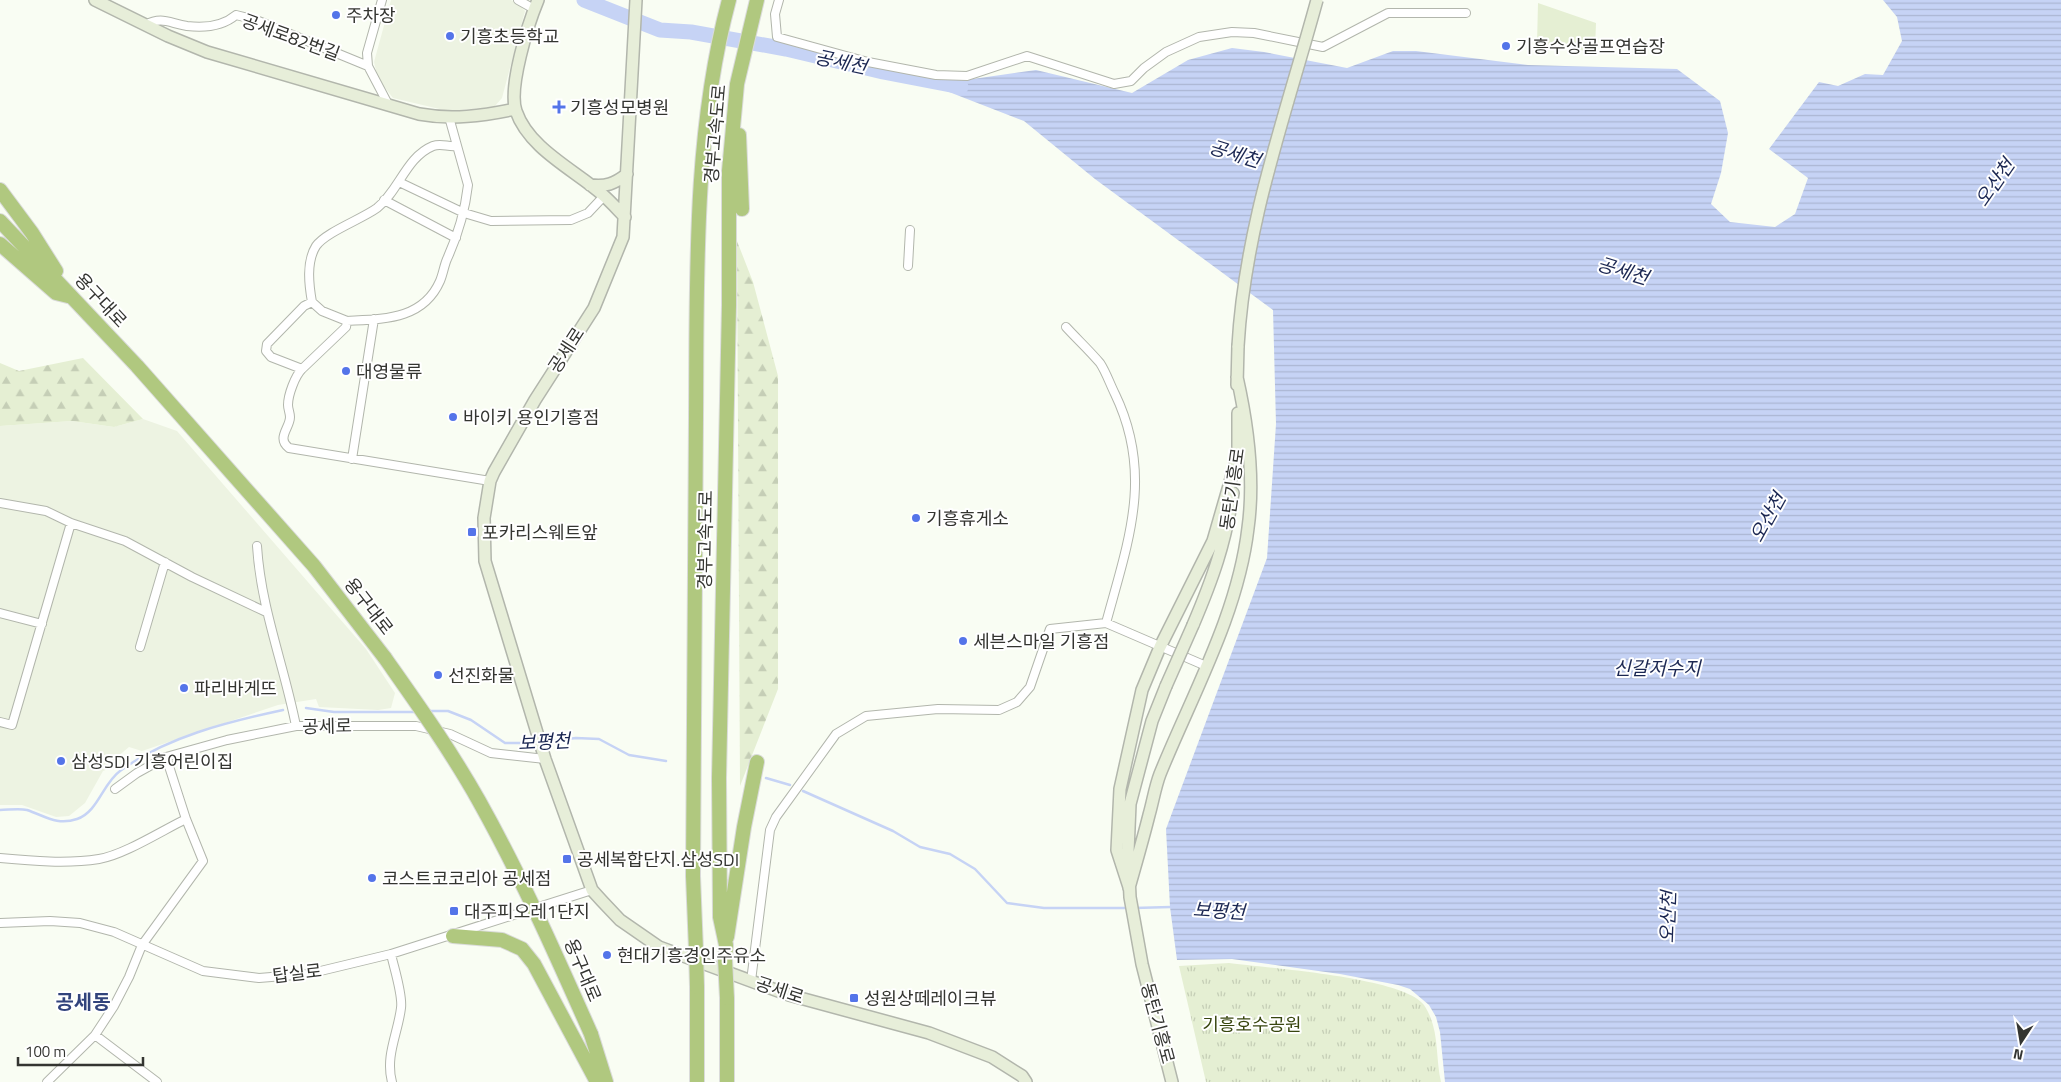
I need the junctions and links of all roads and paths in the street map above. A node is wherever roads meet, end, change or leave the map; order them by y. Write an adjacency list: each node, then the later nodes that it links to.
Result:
1 (95, 0): 11 (street)
2 (382, 0): 12 (street, 공세로82번길)
3 (518, 0): 9 (street)
4 (636, 0): 18 (street, 공세로)
5 (729, 0): 75 (highway, 경부고속도로, bridge)
6 (757, 0): 13 (highway, 경부고속도로)
7 (779, 0): 10 (street)
8 (1316, 0): 38 (street, 동탄기흥로, bridge)
9 (536, 4): 15 (street)
10 (1466, 14)
11 (144, 25): 12 (street, 공세로82번길); 14 (street)
12 (368, 66): 14 (street)
13 (737, 84): 24 (highway); 66 (highway, 경부고속도로)
14 (388, 104): 16 (street)
15 (515, 110): 16 (street); 20 (street)
16 (449, 117): 17 (street)
17 (456, 146): 19 (street); 25 (street)
18 (627, 174): 20 (street); 26 (street, 공세로)
19 (399, 182): 23 (street); 25 (street)
20 (590, 185): 22 (street)
21 (0, 190): 32 (highway)
22 (604, 196): 25 (street); 26 (street)
23 (384, 200): 29 (street); 33 (street)
24 (742, 209)
25 (464, 213): 29 (street)
26 (625, 217): 41 (street, 공세로)
27 (0, 221): 32 (highway, 용구대로)
28 (910, 230): 31 (street)
29 (456, 238): 34 (street)
30 (0, 244): 32 (highway)
31 (908, 266)
32 (74, 298): 74 (highway, 용구대로, bridge)
33 (312, 302): 35 (street); 37 (street)
34 (374, 319): 35 (street); 40 (street)
35 (347, 321): 37 (street)
36 (1066, 327): 48 (street)
37 (302, 369): 40 (street)
38 (1237, 377): 39 (street, 동탄기흥로); 52 (street)
39 (1239, 451): 51 (street); 62 (street, 동탄기흥로, bridge)
40 (352, 459): 41 (street)
41 (490, 481): 56 (street, 공세로)
42 (0, 503): 43 (street)
43 (71, 523): 45 (street); 49 (street)
44 (257, 546): 46 (street)
45 (165, 562): 46 (street); 50 (street)
46 (266, 612): 54 (street)
47 (0, 613): 49 (street)
48 (1106, 623): 51 (street); 68 (street)
49 (42, 624): 53 (street)
50 (140, 647)
51 (1160, 647): 52 (street); 62 (street)
52 (1206, 666): 62 (street)
53 (0, 722)
54 (296, 726): 55 (street, 공세로); 56 (street, 공세로)
55 (166, 757): 58 (street, 공세로); 59 (street)
56 (544, 757): 61 (street, 공세로)
57 (760, 764): 66 (highway)
58 (116, 789)
59 (186, 819): 60 (street); 65 (street)
60 (0, 858)
61 (592, 890): 64 (street, 탑실로); 68 (street, 공세로)
62 (1129, 892): 78 (street, 동탄기흥로)
63 (0, 923): 65 (street, 탑실로)
64 (453, 936): 67 (street, 탑실로); 73 (highway)
65 (142, 945): 67 (street, 탑실로); 69 (street)
66 (725, 952): 76 (highway, 경부고속도로, bridge)
67 (391, 954): 72 (street)
68 (751, 981): 77 (street, 공세로)
69 (95, 1035): 70 (street); 71 (street)
70 (47, 1082)
71 (157, 1082)
72 (392, 1082)
73 (598, 1082)
74 (606, 1082)
75 (697, 1082)
76 (727, 1082)
77 (1026, 1082)
78 (1172, 1082)

